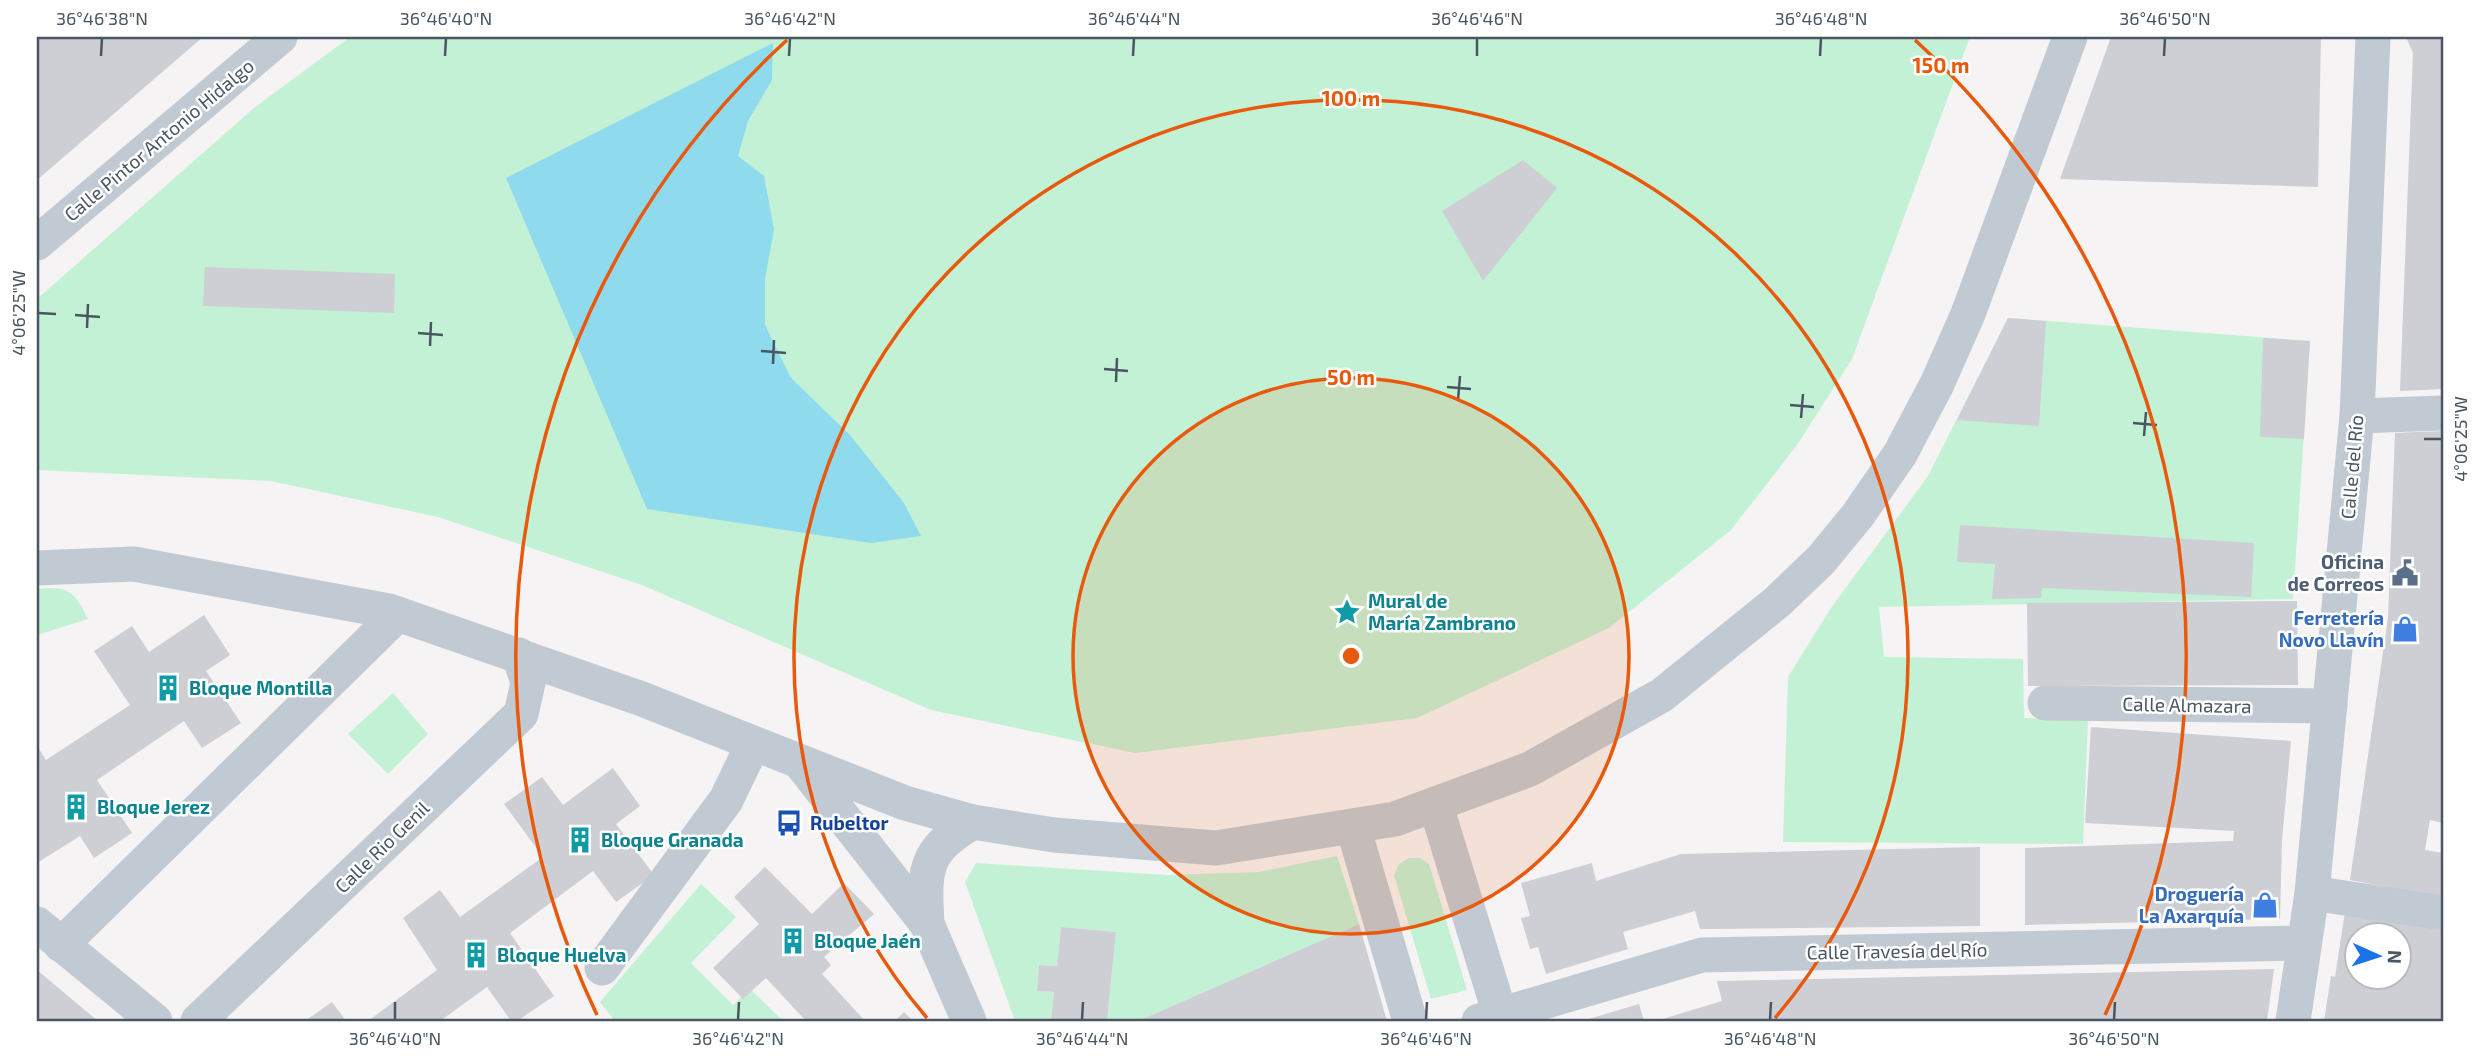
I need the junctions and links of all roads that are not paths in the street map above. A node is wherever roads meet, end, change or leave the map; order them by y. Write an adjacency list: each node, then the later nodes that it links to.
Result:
1 (280, 37): 4 (street, Calle Pintor Antonio Hidalgo)
2 (2070, 37): 14 (street)
3 (2373, 37): 6 (street, Calle del Río)
4 (37, 243)
5 (2443, 413): 6 (street)
6 (2357, 416): 11 (street, Calle del Río)
7 (37, 568): 8 (street)
8 (398, 614): 9 (street); 20 (street)
9 (519, 655): 12 (street); 25 (street, Calle Rio Genil)
10 (2045, 703): 11 (street, Calle Almazara)
11 (2330, 706): 17 (street, Calle del Río)
12 (753, 744): 13 (street); 22 (street)
13 (800, 763): 15 (street); 19 (street)
14 (1436, 806): 16 (street); 23 (street)
15 (973, 822): 16 (street); 19 (street)
16 (1353, 827): 27 (street)
17 (2312, 893): 18 (street); 21 (street, Calle del Río)
18 (2443, 913)
19 (927, 924): 26 (street)
20 (49, 934): 24 (street)
21 (2304, 943): 23 (street, Calle Travesía del Río); 28 (street, Calle del Río)
22 (602, 968)
23 (1494, 1020)
24 (155, 1021)
25 (198, 1021)
26 (969, 1021)
27 (1410, 1021)
28 (2294, 1021)

